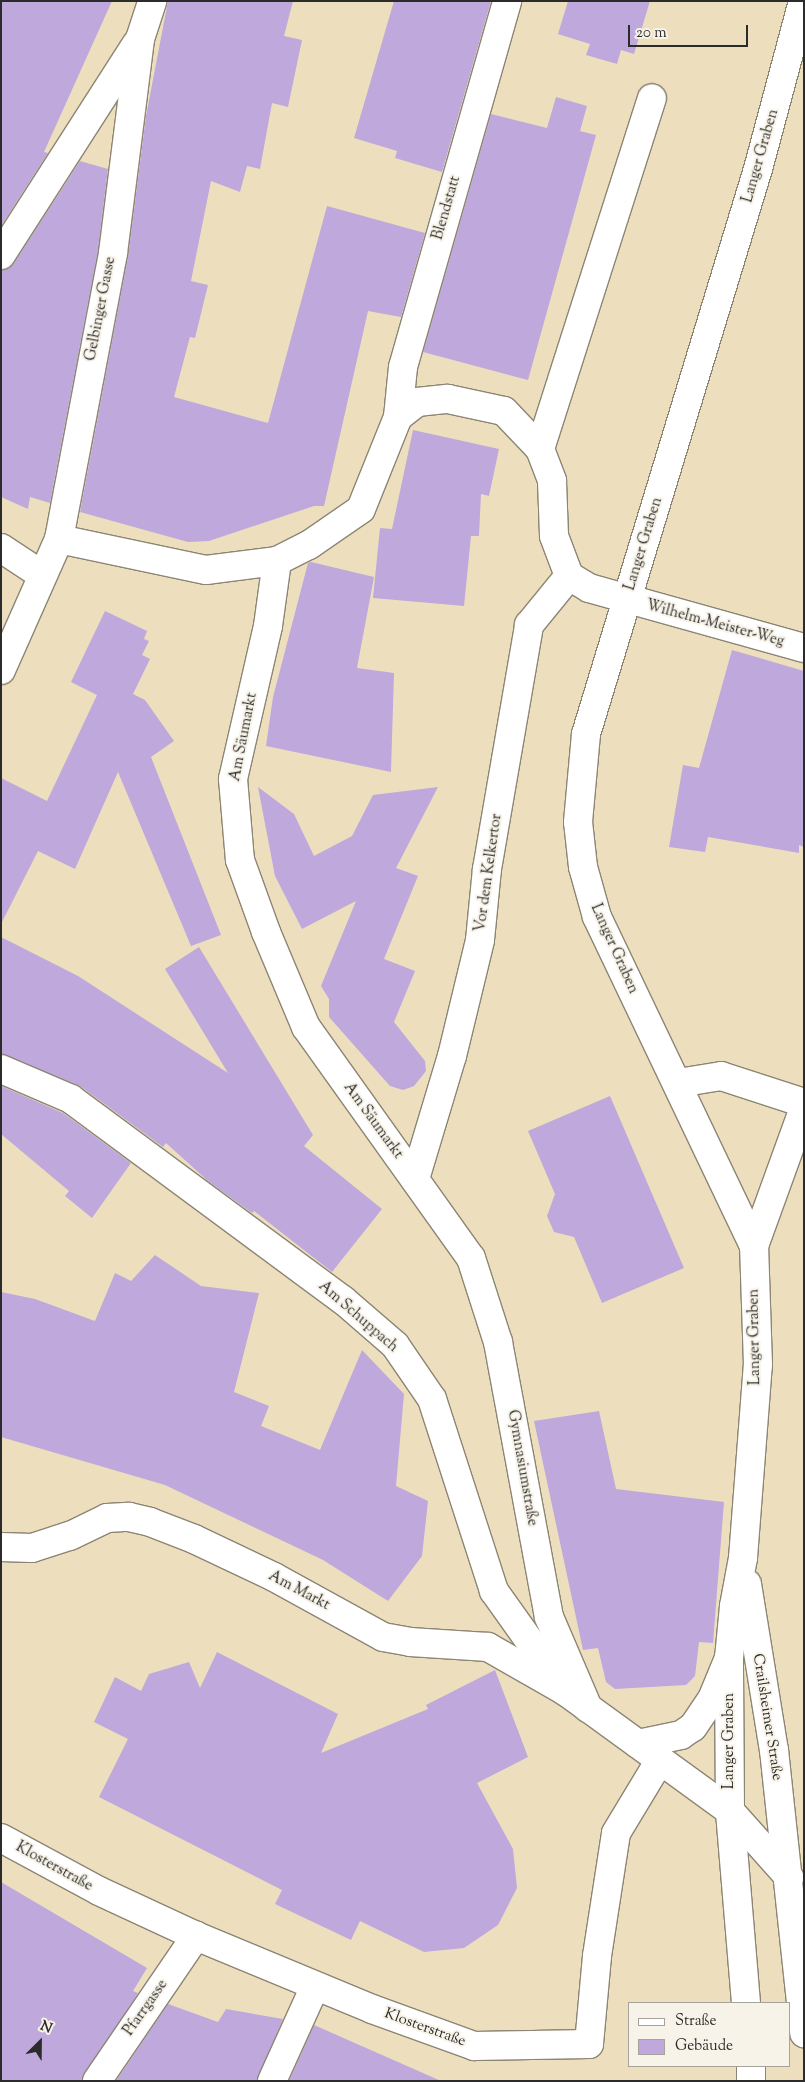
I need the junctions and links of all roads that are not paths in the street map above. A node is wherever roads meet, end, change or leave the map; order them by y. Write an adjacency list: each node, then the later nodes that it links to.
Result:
1 (152, 1): 4 (street, Gelbinger Gasse)
2 (507, 1): 7 (street, Blendstatt)
3 (803, 1): 14 (street, Langer Graben)
4 (140, 39): 6 (street, Gelbinger Gasse); 9 (street, Gelbinger Gasse)
5 (652, 98): 8 (street)
6 (1, 255)
7 (398, 417): 8 (street); 11 (street, Blendstatt)
8 (540, 449): 13 (street)
9 (59, 539): 11 (street); 12 (street, Gelbinger Gasse)
10 (1, 548): 12 (street)
11 (277, 561): 21 (street, Am Säumarkt)
12 (42, 575): 16 (street, Gelbinger Gasse)
13 (569, 576): 14 (street); 21 (street, Vor dem Kelkertor)
14 (627, 599): 15 (street, Wilhelm-Meister-Weg); 18 (street, Langer Graben)
15 (804, 648)
16 (1, 670)
17 (1, 1069): 26 (street, Am Schuppach)
18 (678, 1083): 19 (street); 22 (street, Langer Graben)
19 (804, 1103)
20 (804, 1108): 22 (street)
21 (415, 1180): 27 (street, Gymnasiumstraße)
22 (754, 1246): 24 (street, Langer Graben)
23 (1, 1547): 26 (street, Am Markt)
24 (743, 1558): 25 (street, Langer Graben); 32 (street, Crailsheimer Straße)
25 (729, 1658): 28 (street); 30 (street, Langer Graben)
26 (565, 1691): 27 (street, Am Markt)
27 (588, 1708): 28 (street)
28 (638, 1744): 29 (street)
29 (660, 1760): 30 (street); 34 (street, Klosterstraße)
30 (730, 1812): 32 (street); 35 (street)
31 (1, 1838): 33 (street, Klosterstraße)
32 (788, 1877): 36 (street, Crailsheimer Straße)
33 (196, 1936): 34 (street, Klosterstraße); 38 (street, Pfarrgasse)
34 (315, 1986): 39 (street)
35 (746, 2002)
36 (804, 2033)
37 (751, 2067): 40 (street)
38 (97, 2081)
39 (272, 2081)
40 (751, 2081)

